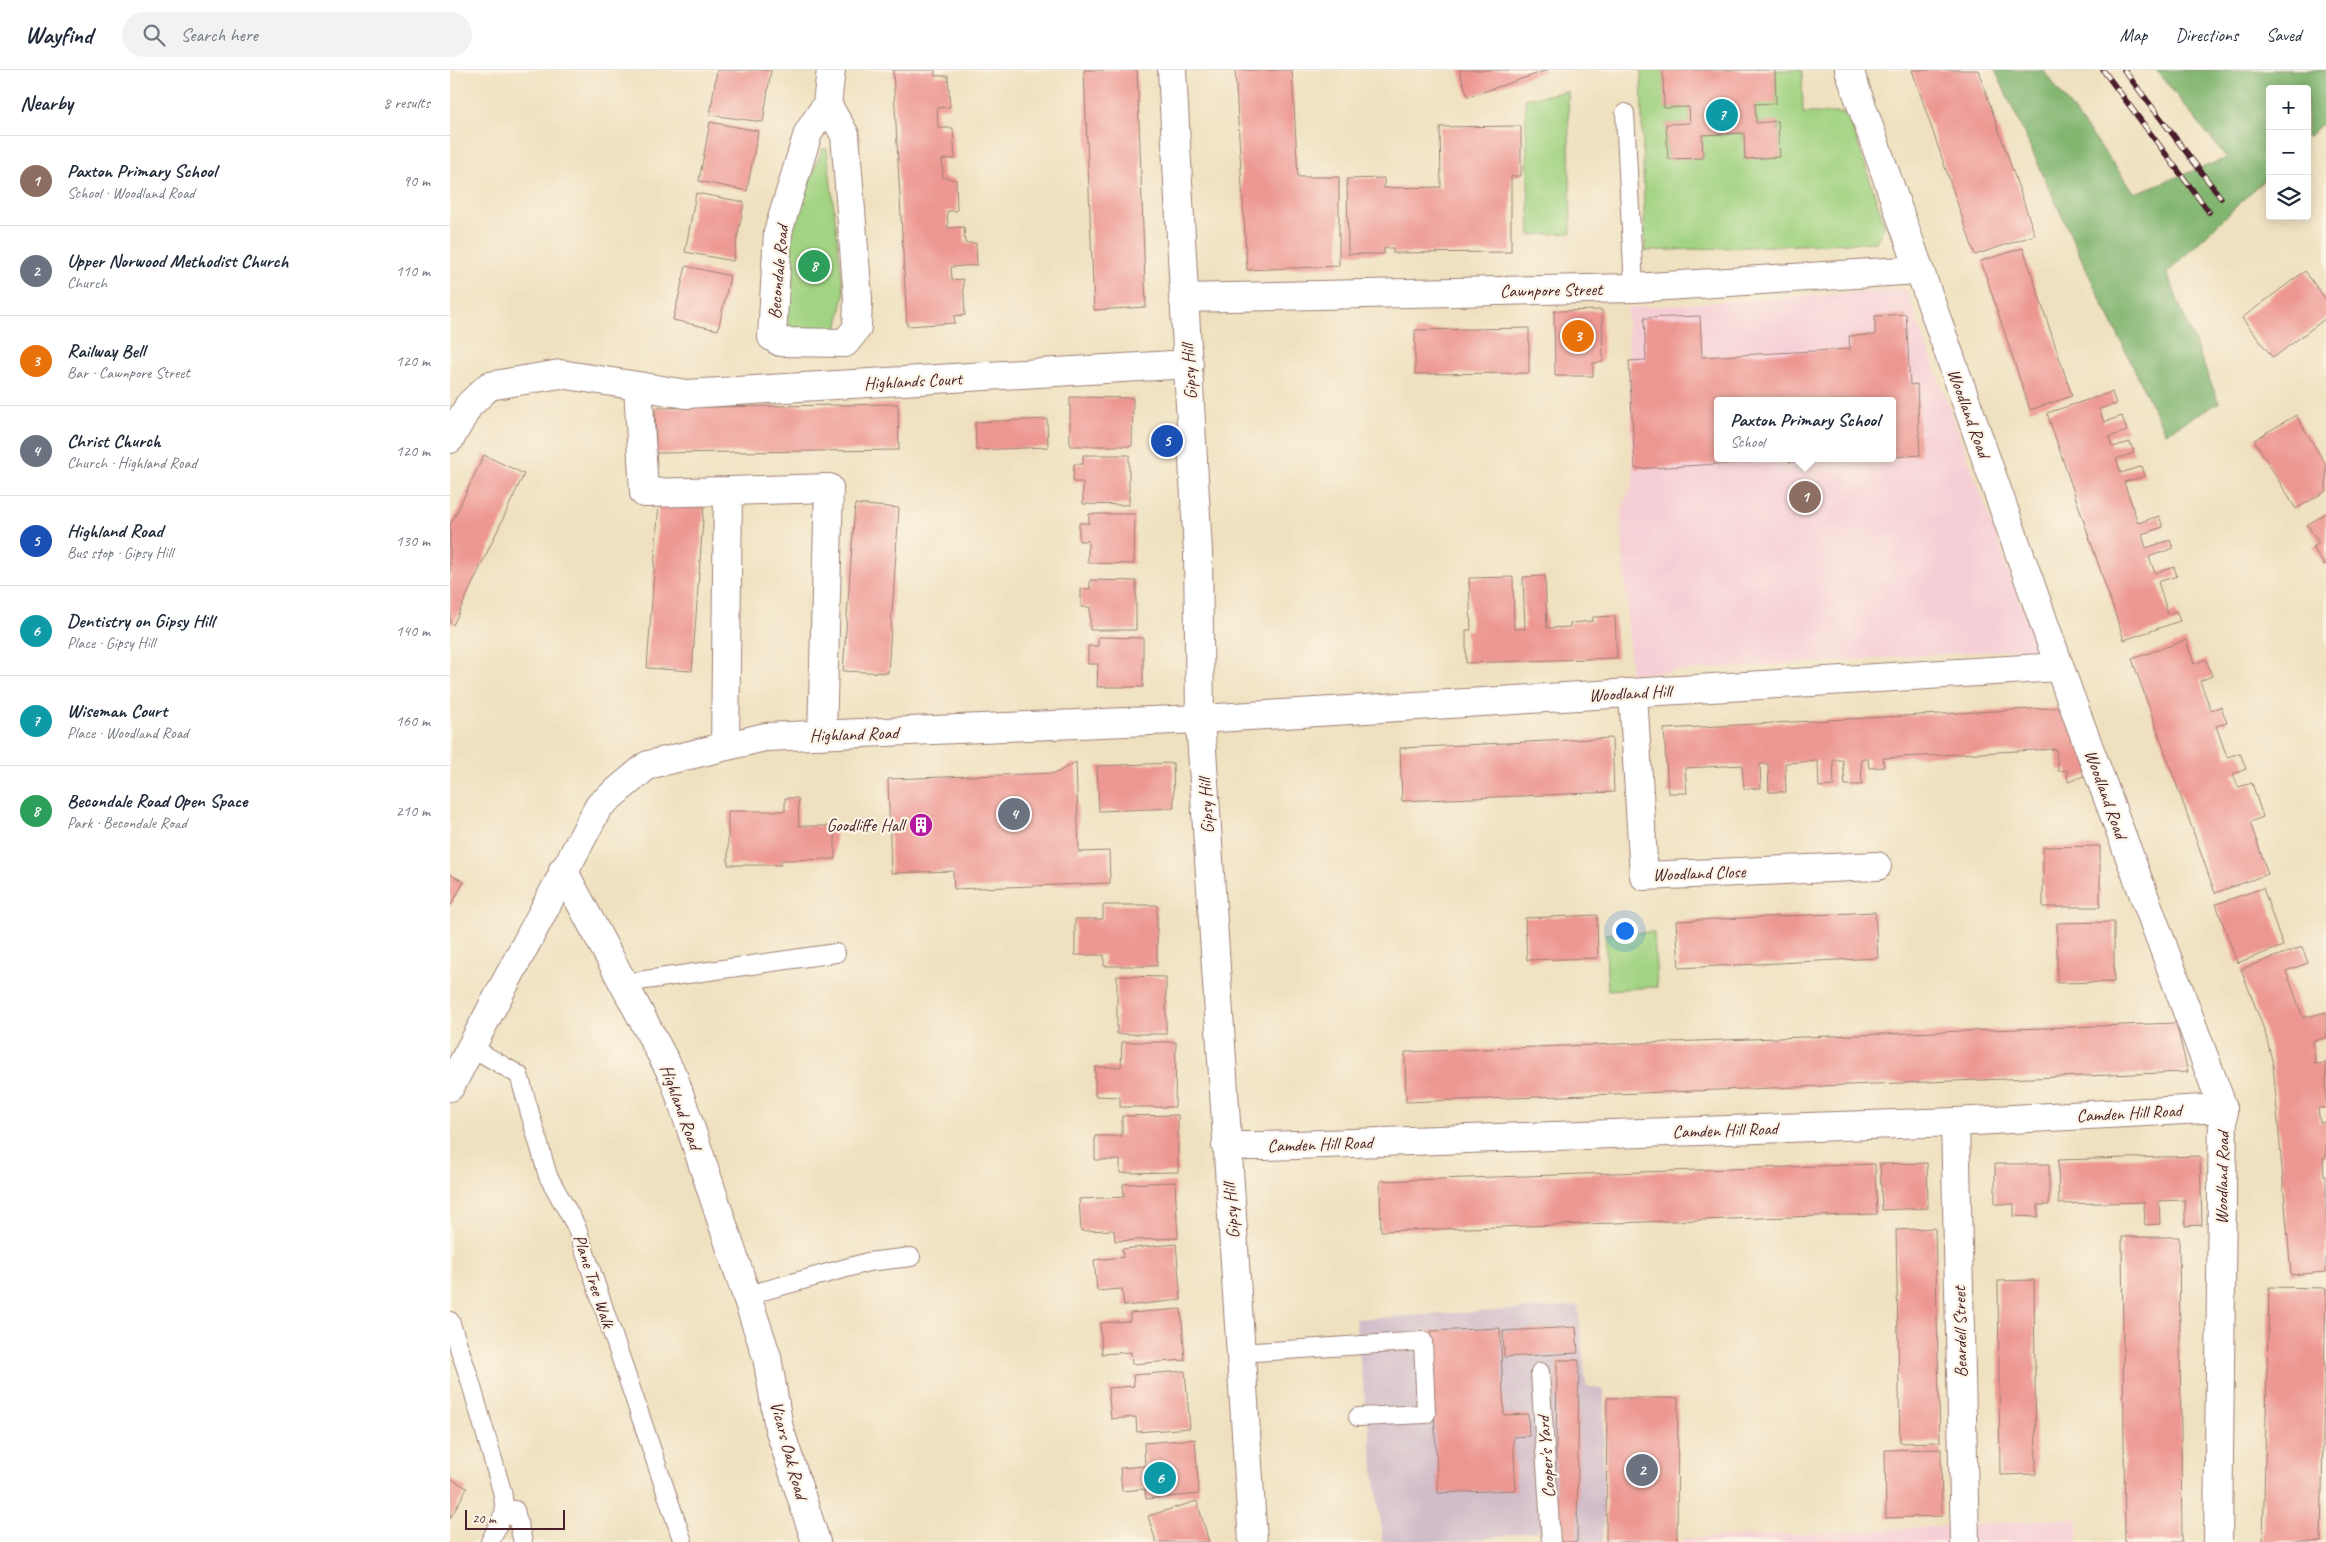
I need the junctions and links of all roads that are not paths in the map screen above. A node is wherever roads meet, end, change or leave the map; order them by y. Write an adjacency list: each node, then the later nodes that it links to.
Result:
1 (831, 70): 4 (street, Becondale Road)
2 (1172, 70): 8 (street, Gipsy Hill)
3 (1849, 70): 6 (street, Woodland Road)
4 (827, 104): 4 (street, Becondale Road)
5 (1625, 113): 7 (lane)
6 (1919, 270): 7 (street, Cawnpore Street); 13 (street, Woodland Road)
7 (1634, 288): 8 (street, Cawnpore Street)
8 (1183, 298): 9 (street, Gipsy Hill)
9 (1189, 364): 10 (street, Highlands Court); 15 (street, Gipsy Hill)
10 (638, 386): 11 (street, Highlands Court); 12 (street)
11 (450, 439)
12 (728, 491): 16 (street); 17 (street)
13 (2059, 667): 14 (street, Woodland Hill); 24 (street, Woodland Road)
14 (1633, 693): 15 (street, Woodland Hill); 18 (street, Woodland Close)
15 (1200, 718): 16 (street, Highland Road); 26 (street, Gipsy Hill)
16 (822, 735): 17 (street, Highland Road)
17 (725, 746): 19 (street, Highland Road)
18 (1876, 866)
19 (564, 870): 21 (street, Highland Road); 22 (street, Highland Road)
20 (836, 953): 21 (lane)
21 (624, 983): 28 (street, Highland Road)
22 (471, 1047): 23 (street, Highland Road); 37 (lane, Plane Tree Walk)
23 (450, 1087)
24 (2223, 1108): 25 (street, Camden Hill Road); 42 (street, Woodland Road)
25 (1955, 1122): 26 (street, Camden Hill Road); 41 (street, Beardell Street)
26 (1226, 1146): 30 (street, Gipsy Hill)
27 (910, 1258): 28 (lane)
28 (748, 1295): 31 (street, Highland Road)
29 (450, 1321): 34 (lane)
30 (1240, 1353): 33 (lane); 39 (street, Gipsy Hill)
31 (767, 1357): 38 (street, Vicars Oak Road)
32 (1540, 1372): 40 (lane, Cooper's Yard)
33 (1358, 1417)
34 (505, 1511): 35 (lane); 36 (lane)
35 (490, 1542)
36 (523, 1542)
37 (683, 1542)
38 (816, 1542)
39 (1253, 1542)
40 (1551, 1542)
41 (1965, 1542)
42 (2218, 1542)

